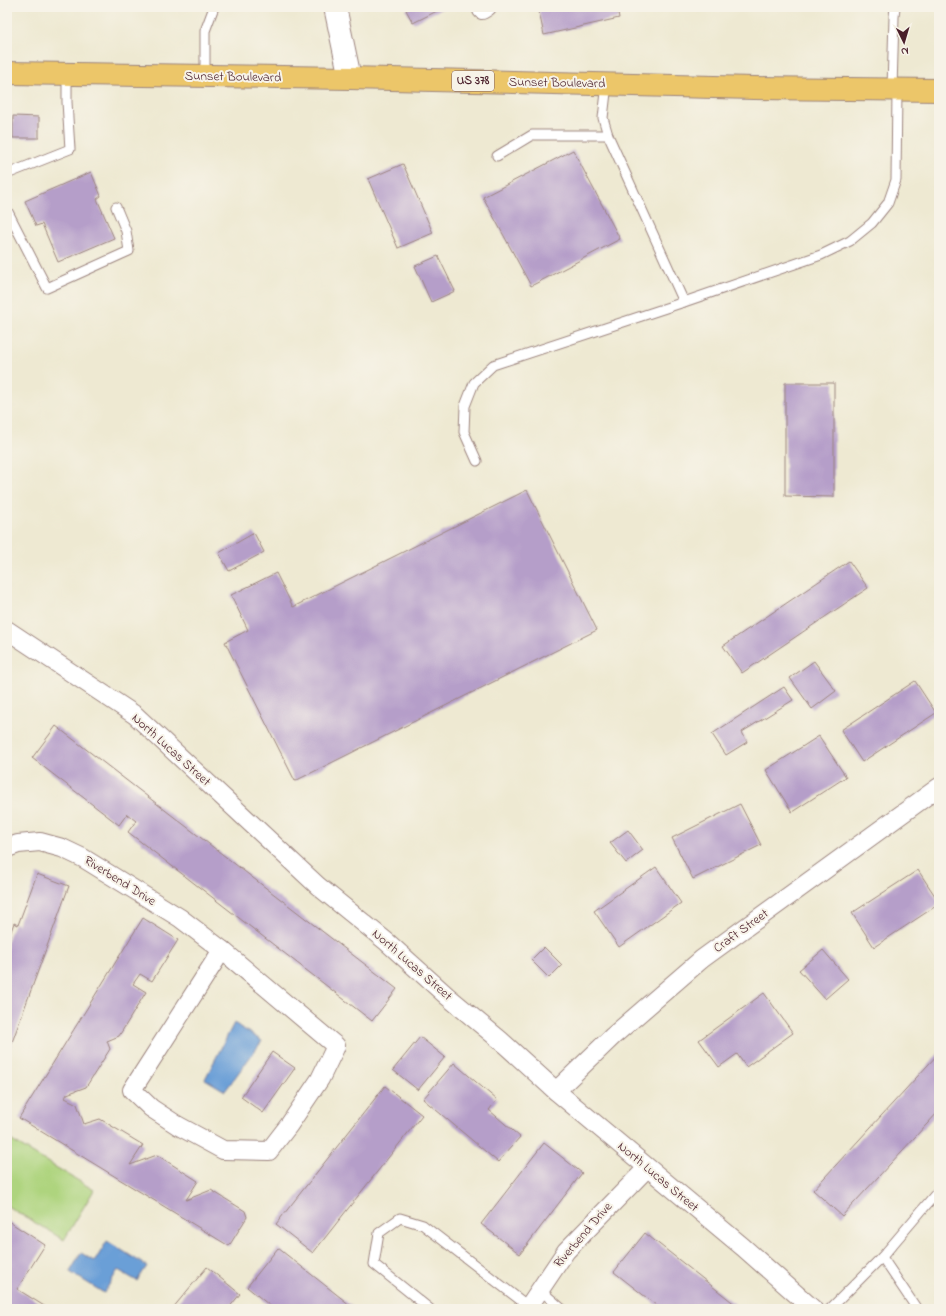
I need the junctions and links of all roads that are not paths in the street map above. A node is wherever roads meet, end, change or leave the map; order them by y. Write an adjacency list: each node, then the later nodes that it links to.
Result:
1 (214, 7): 6 (lane)
2 (335, 7): 7 (street)
3 (895, 7): 9 (lane)
4 (7, 73): 5 (main road, Sunset Boulevard / US 378)
5 (67, 74): 6 (main road, Sunset Boulevard / US 378); 13 (lane)
6 (205, 76): 7 (main road, Sunset Boulevard / US 378)
7 (350, 78): 8 (main road, Sunset Boulevard / US 378)
8 (607, 84): 9 (main road, Sunset Boulevard / US 378); 11 (lane)
9 (894, 89): 10 (main road, Sunset Boulevard / US 378); 16 (lane)
10 (939, 90)
11 (608, 135): 12 (lane); 16 (lane)
12 (497, 156)
13 (7, 174)
14 (116, 207): 15 (lane)
15 (7, 210)
16 (684, 302): 17 (lane)
17 (477, 461)
18 (7, 630): 22 (street, North Lucas Street)
19 (939, 787): 22 (street, Craft Street)
20 (7, 848): 21 (street, Riverbend Drive)
21 (222, 950): 21 (street, Riverbend Drive)
22 (556, 1091): 23 (street, North Lucas Street)
23 (647, 1168): 26 (street, Riverbend Drive); 30 (street, North Lucas Street)
24 (939, 1190): 25 (lane)
25 (882, 1257): 31 (lane); 32 (lane)
26 (539, 1289): 27 (street, Riverbend Drive); 29 (lane)
27 (527, 1308): 28 (lane)
28 (430, 1309)
29 (562, 1309)
30 (813, 1309)
31 (830, 1309)
32 (917, 1309)

